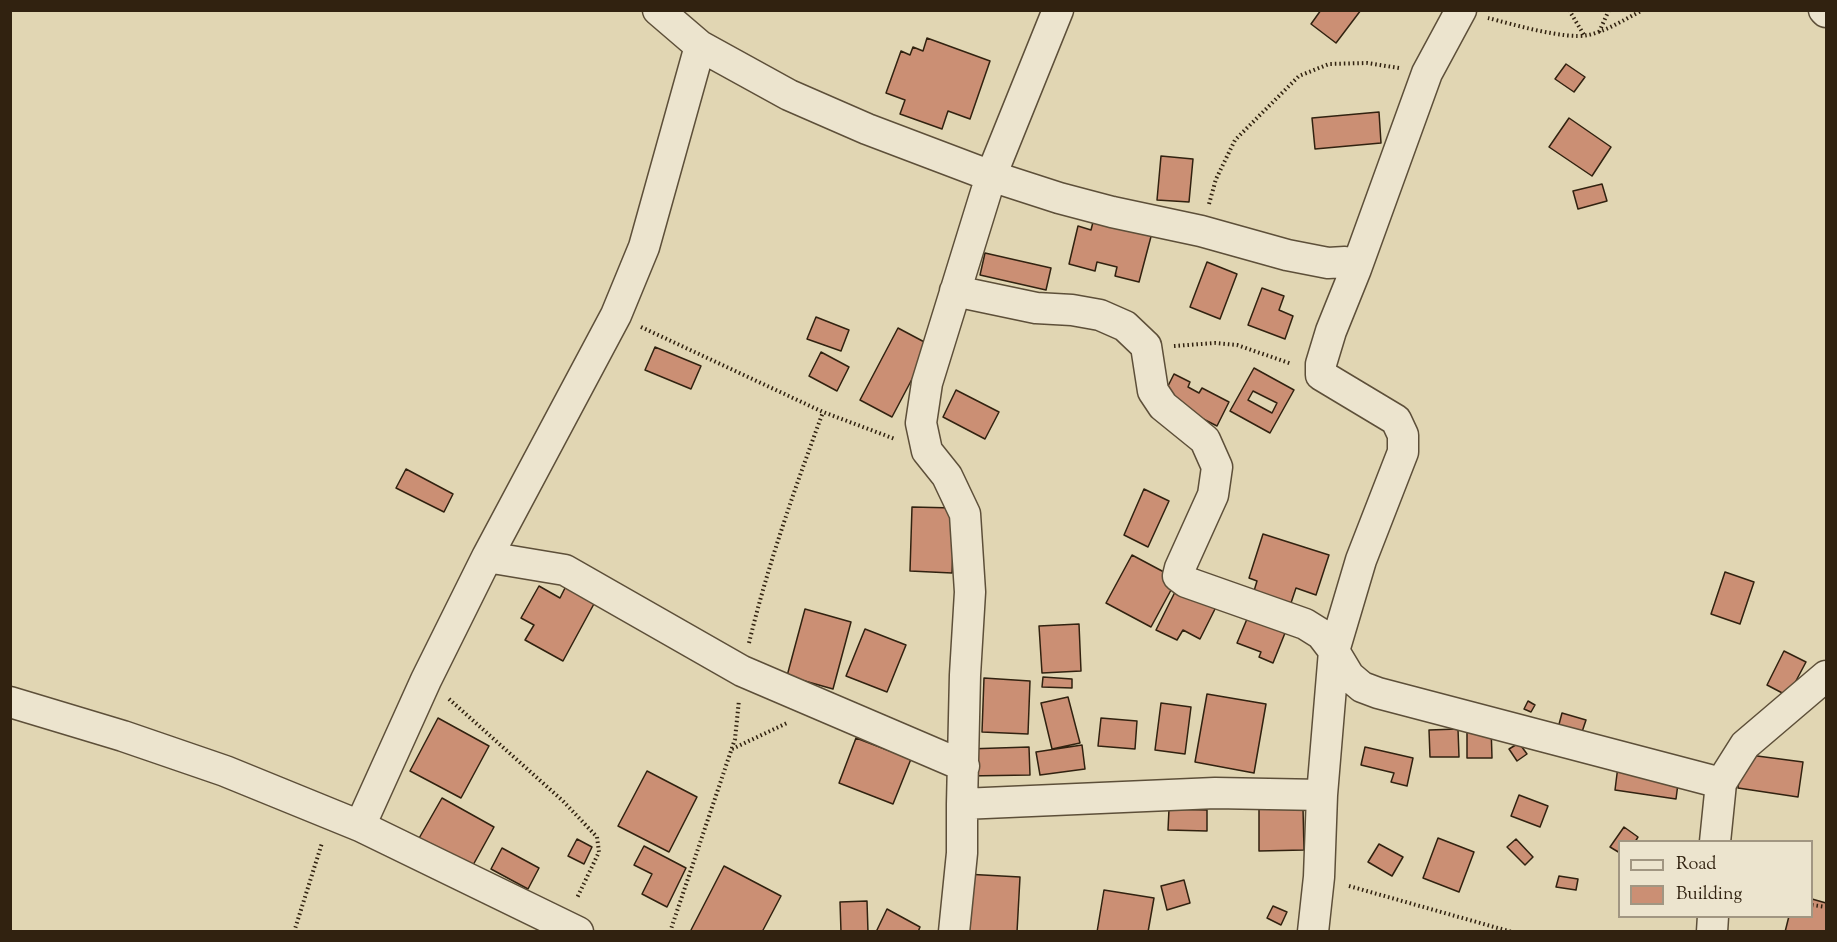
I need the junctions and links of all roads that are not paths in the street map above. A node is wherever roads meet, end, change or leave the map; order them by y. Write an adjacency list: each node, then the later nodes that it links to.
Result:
1 (658, 10): 4 (street)
2 (1058, 10): 5 (street)
3 (1461, 10): 6 (street)
4 (700, 46): 5 (street); 8 (street)
5 (991, 176): 6 (street); 7 (street)
6 (1356, 268): 9 (street)
7 (955, 291): 9 (street); 12 (street)
8 (487, 557): 12 (street); 16 (street)
9 (1334, 651): 13 (street); 14 (street)
10 (1827, 676): 13 (street)
11 (10, 702): 16 (street)
12 (964, 766): 15 (street)
13 (1721, 783): 17 (street)
14 (1322, 795): 15 (street); 20 (street)
15 (962, 804): 19 (street)
16 (360, 826): 18 (street)
17 (1715, 840)
18 (570, 928)
19 (954, 932)
20 (1312, 932)

